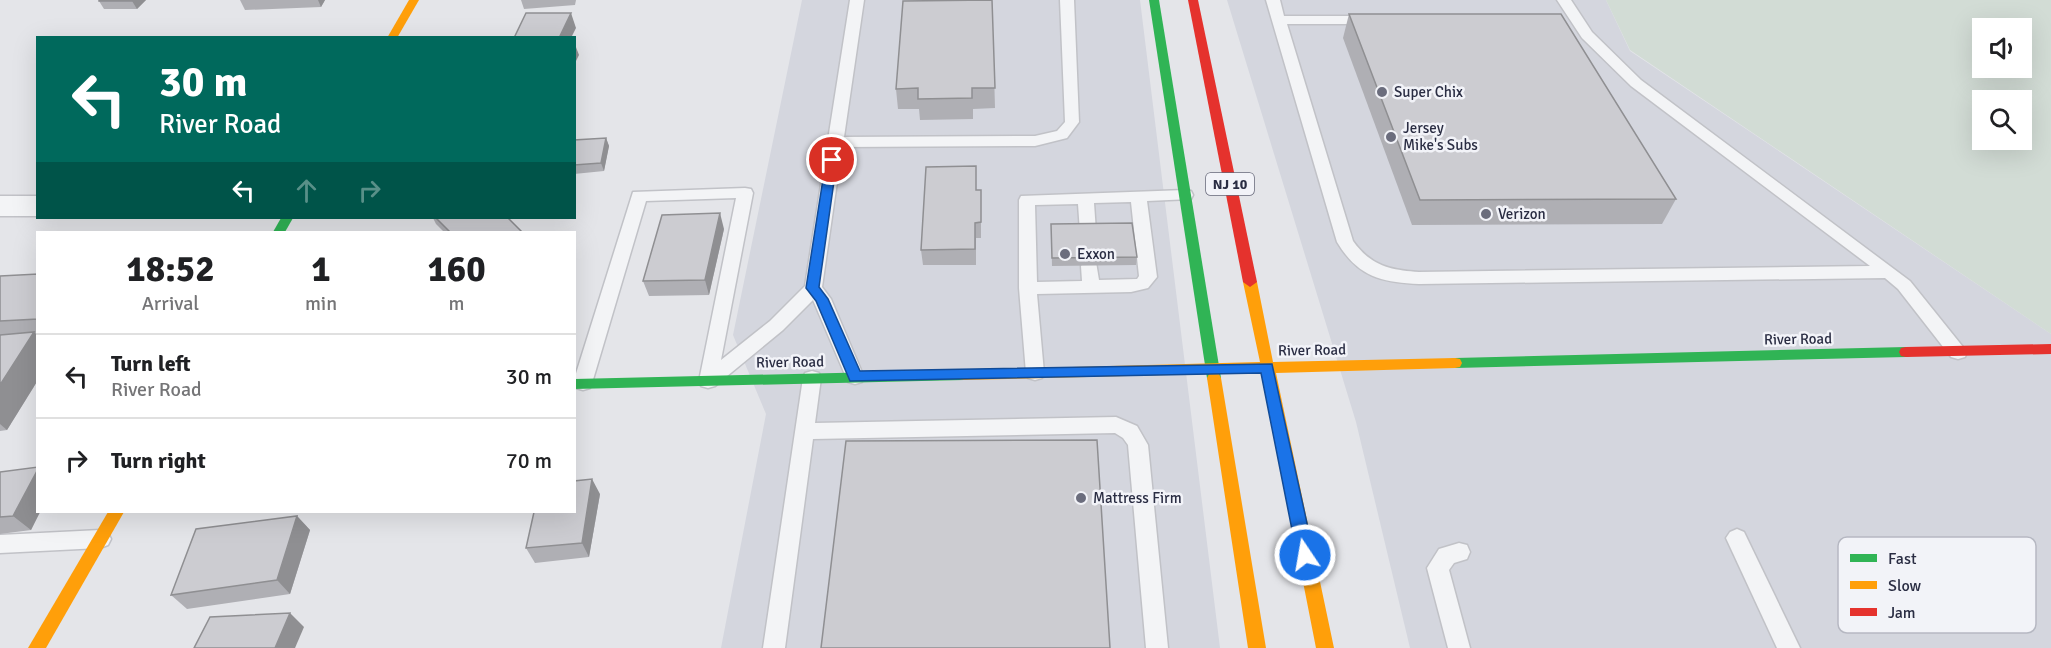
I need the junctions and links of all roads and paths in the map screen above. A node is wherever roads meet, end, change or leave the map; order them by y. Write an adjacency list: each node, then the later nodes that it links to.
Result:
1 (414, 0): 10 (main road)
2 (857, 0): 11 (lane)
3 (1067, 0): 11 (lane)
4 (1154, 0): 12 (main road, NJ 10)
5 (1193, 0): 25 (main road, NJ 10)
6 (1273, 0): 8 (lane)
7 (1564, 0): 19 (lane)
8 (1278, 20): 9 (lane); 19 (lane)
9 (1386, 20)
10 (393, 36)
11 (834, 142): 20 (lane)
12 (1185, 195): 13 (lane); 26 (main road, NJ 10)
13 (1138, 197): 14 (lane); 22 (lane)
14 (1086, 199): 17 (lane); 21 (lane)
15 (0, 206): 16 (street)
16 (36, 207)
17 (1088, 232)
18 (1090, 266): 22 (lane)
19 (1889, 272): 24 (lane)
20 (813, 288): 28 (lane); 30 (lane)
21 (1028, 288): 22 (lane); 27 (lane)
22 (1091, 288)
23 (2051, 349): 24 (main road, River Road)
24 (1958, 352): 25 (main road, River Road)
25 (1267, 368): 26 (main road, River Road); 42 (main road, NJ 10)
26 (1213, 369): 27 (main road, River Road); 41 (main road, NJ 10)
27 (1035, 373): 28 (main road, River Road)
28 (855, 377): 29 (main road, River Road)
29 (812, 378): 30 (main road, River Road); 32 (lane)
30 (708, 381): 31 (main road, River Road); 31 (lane)
31 (579, 383)
32 (805, 431): 39 (lane); 40 (lane)
33 (115, 513): 34 (main road)
34 (100, 538): 36 (lane); 38 (main road)
35 (1737, 538): 44 (lane)
36 (0, 544)
37 (1459, 552): 43 (lane)
38 (37, 648)
39 (774, 648)
40 (1157, 648)
41 (1257, 648)
42 (1324, 648)
43 (1459, 648)
44 (1789, 648)

